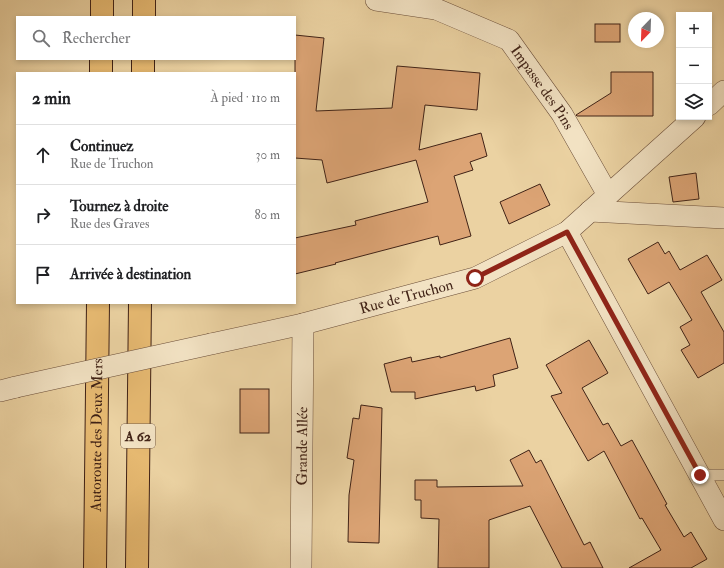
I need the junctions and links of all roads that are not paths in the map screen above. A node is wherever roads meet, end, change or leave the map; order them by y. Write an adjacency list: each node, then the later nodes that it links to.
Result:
1 (102, 0): 4 (highway)
2 (144, 0): 5 (highway)
3 (376, 0): 13 (street, Impasse des Pins)
4 (102, 16)
5 (144, 16)
6 (101, 60): 8 (highway)
7 (143, 60): 9 (highway)
8 (101, 72)
9 (143, 72)
10 (724, 92): 11 (street)
11 (712, 102)
12 (693, 120): 13 (street, Rue de Truchon)
13 (608, 195): 14 (street, Rue de Truchon)
14 (590, 211): 15 (street); 16 (street, Rue de Truchon)
15 (724, 218)
16 (567, 232): 19 (street, Rue de Truchon); 21 (street)
17 (98, 304): 24 (highway, Autoroute des Deux Mers)
18 (140, 304): 25 (highway, A 62)
19 (303, 324): 20 (street, Rue de Truchon, bridge); 26 (street, Grande Allée)
20 (8, 389)
21 (700, 475): 22 (lane); 23 (street)
22 (724, 475)
23 (724, 520)
24 (95, 568)
25 (137, 568)
26 (301, 568)

